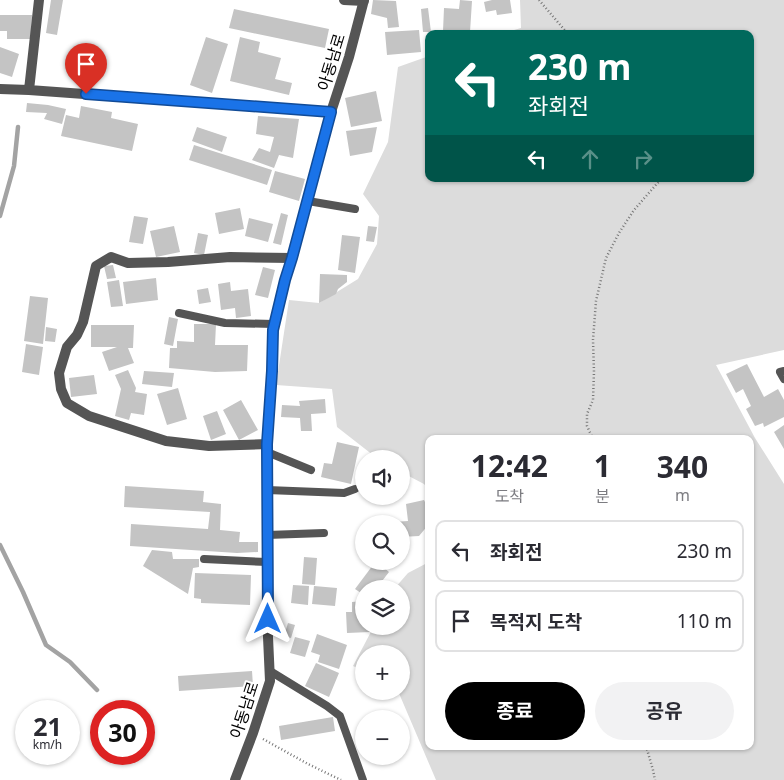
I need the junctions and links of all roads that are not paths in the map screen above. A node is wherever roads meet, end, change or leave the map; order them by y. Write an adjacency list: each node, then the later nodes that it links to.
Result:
1 (39, 0): 5 (street)
2 (344, 0): 3 (street)
3 (364, 0): 6 (street, 아동남로)
4 (0, 89): 5 (street)
5 (29, 90): 6 (street)
6 (331, 112): 7 (street, 아동남로)
7 (308, 201): 8 (lane); 9 (street, 아동남로)
8 (355, 209)
9 (292, 258): 11 (street, 아동남로); 14 (street)
10 (179, 313): 11 (lane)
11 (274, 324): 14 (street, 아동남로)
12 (784, 371): 13 (lane)
13 (784, 379)
14 (267, 448): 15 (lane); 17 (street, 아동남로)
15 (311, 470)
16 (355, 489): 17 (lane)
17 (267, 490): 19 (street, 아동남로)
18 (324, 533): 19 (lane)
19 (267, 535): 21 (street, 아동남로)
20 (204, 559): 21 (lane)
21 (267, 562): 22 (street, 아동남로)
22 (270, 672): 23 (street, 아동남로); 24 (lane)
23 (235, 780)
24 (363, 780)

